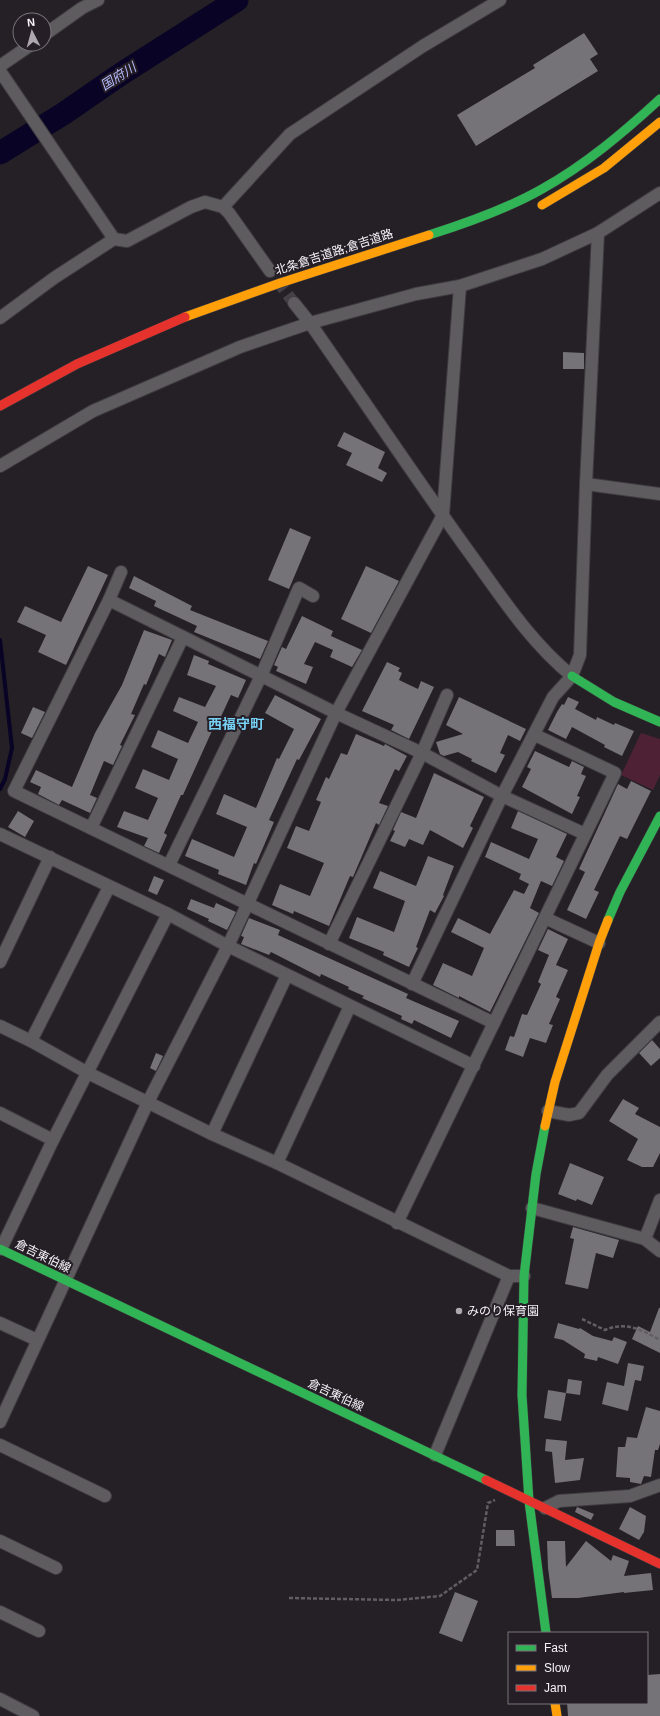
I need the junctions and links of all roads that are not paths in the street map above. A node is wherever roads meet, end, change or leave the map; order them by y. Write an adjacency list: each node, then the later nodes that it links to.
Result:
1 (98, 0): 3 (street)
2 (500, 0): 11 (street)
3 (85, 4): 4 (street)
4 (52, 29)
5 (20, 52): 6 (street)
6 (0, 66)
7 (0, 71): 14 (street)
8 (660, 99): 20 (main road, 北条倉吉道路;倉吉道路)
9 (660, 122): 12 (main road)
10 (660, 193): 13 (street)
11 (223, 207): 14 (street); 15 (street)
12 (532, 210)
13 (598, 233): 16 (street); 22 (street)
14 (110, 235): 18 (street)
15 (270, 271)
16 (460, 286): 19 (street); 24 (street)
17 (294, 303): 19 (street)
18 (0, 318)
19 (310, 323): 21 (street); 24 (street)
20 (0, 406)
21 (0, 466)
22 (586, 484): 23 (street); 30 (street)
23 (660, 494)
24 (443, 515): 30 (street); 32 (street)
25 (121, 572): 27 (street)
26 (313, 596): 29 (street)
27 (109, 600): 28 (street); 38 (street)
28 (183, 637): 29 (street); 38 (street)
29 (261, 676): 32 (street); 42 (street)
30 (572, 676): 33 (main road); 34 (street)
31 (447, 695): 35 (street)
32 (336, 713): 35 (street); 44 (street)
33 (660, 722)
34 (535, 735): 36 (street); 40 (street)
35 (422, 753): 36 (street); 48 (street)
36 (502, 796): 40 (street); 52 (street)
37 (659, 820): 47 (main road)
38 (91, 828): 42 (street)
39 (0, 834): 41 (street)
40 (585, 834): 46 (street)
41 (50, 857): 43 (street); 50 (street)
42 (169, 865): 44 (street)
43 (109, 887): 45 (street); 57 (street)
44 (249, 904): 48 (street); 49 (street)
45 (168, 914): 49 (street); 59 (street)
46 (544, 918): 47 (street); 55 (street)
47 (599, 943): 61 (main road)
48 (328, 944): 52 (street)
49 (228, 946): 51 (street); 60 (street)
50 (0, 962)
51 (287, 975): 53 (street); 63 (street)
52 (412, 984): 55 (street)
53 (350, 1006): 58 (street); 65 (street)
54 (660, 1022): 61 (street)
55 (494, 1023): 58 (street)
56 (0, 1026): 57 (street)
57 (31, 1041): 59 (street)
58 (474, 1066): 68 (street)
59 (88, 1073): 60 (street); 64 (street)
60 (148, 1102): 63 (street); 74 (street)
61 (548, 1111): 67 (main road)
62 (0, 1113): 64 (street)
63 (212, 1134): 65 (street)
64 (53, 1140): 70 (street)
65 (277, 1163): 68 (street)
66 (660, 1200): 69 (street)
67 (532, 1208): 69 (street); 73 (main road)
68 (397, 1222): 72 (street)
69 (645, 1239): 71 (street)
70 (1, 1249): 74 (main road, 倉吉東伯線)
71 (660, 1251)
72 (509, 1276): 73 (street); 79 (street)
73 (524, 1276): 82 (main road)
74 (66, 1281): 76 (street); 79 (main road, 倉吉東伯線)
75 (0, 1323): 76 (street)
76 (37, 1340): 77 (street)
77 (0, 1422)
78 (0, 1445): 81 (street)
79 (435, 1455): 82 (main road, 倉吉東伯線)
80 (660, 1485): 83 (street)
81 (105, 1496)
82 (528, 1501): 83 (main road, 倉吉東伯線); 89 (main road)
83 (545, 1508): 85 (main road, 倉吉東伯線)
84 (0, 1542): 86 (street)
85 (660, 1564)
86 (56, 1568)
87 (0, 1612): 88 (street)
88 (39, 1631)
89 (546, 1632)
90 (0, 1699): 92 (street)
91 (555, 1704): 93 (main road)
92 (33, 1716)
93 (557, 1716)

